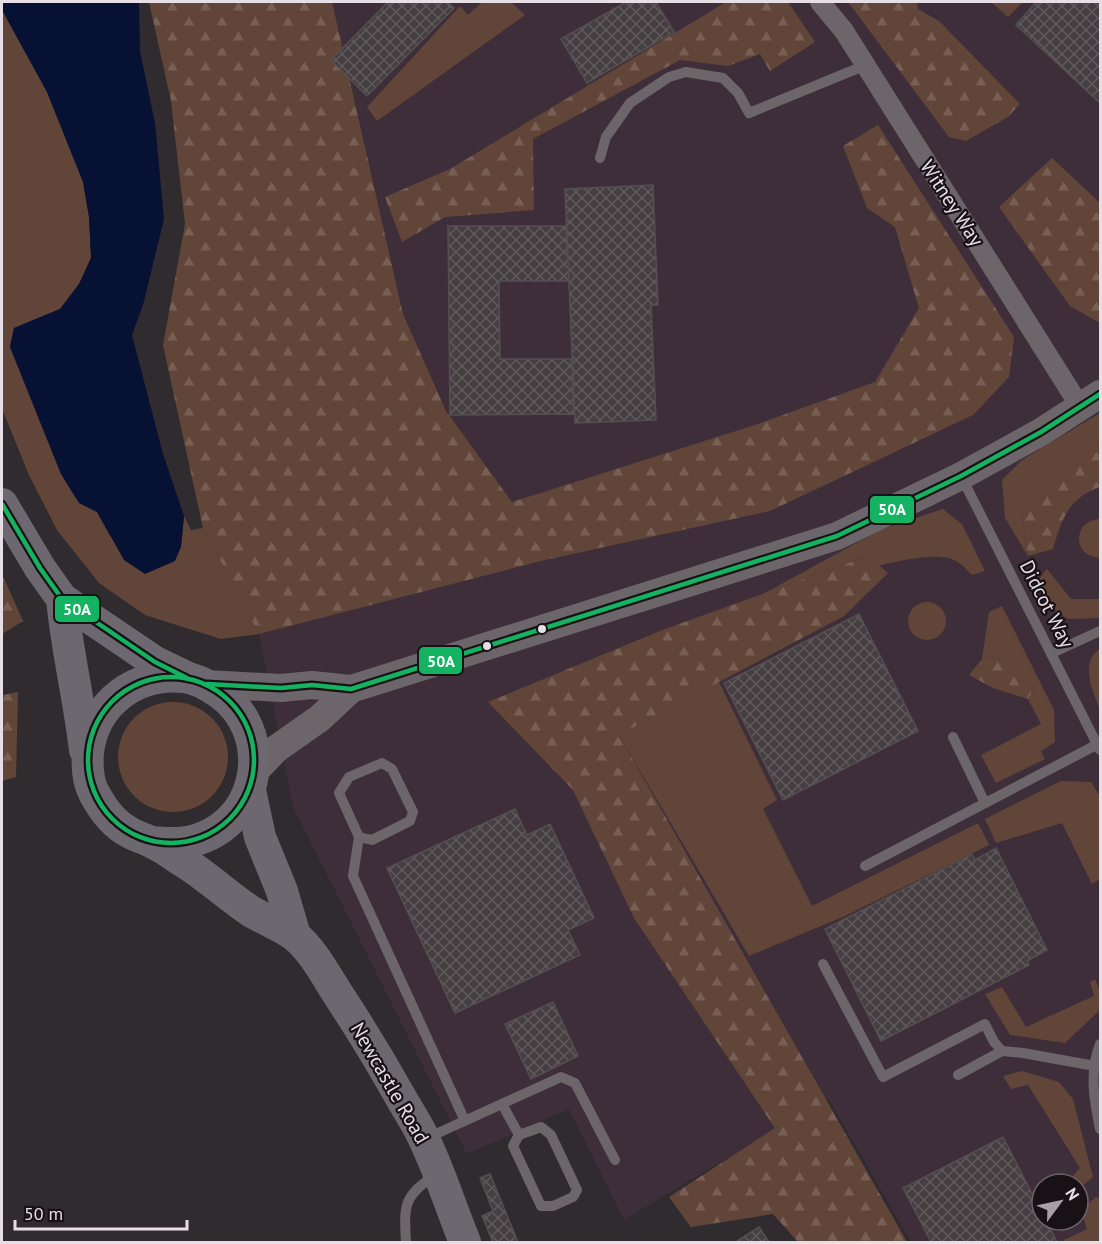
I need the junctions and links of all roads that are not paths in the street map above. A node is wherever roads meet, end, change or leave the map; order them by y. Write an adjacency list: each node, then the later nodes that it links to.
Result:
1 (820, 2): 2 (street, Witney Way)
2 (866, 65): 3 (lane); 4 (street, Witney Way)
3 (600, 158)
4 (1091, 401): 5 (main road)
5 (960, 476): 9 (lane, Didcot Way); 11 (main road)
6 (2, 504): 7 (main road)
7 (62, 599): 10 (main road); 14 (main road)
8 (1101, 631): 9 (lane)
9 (1052, 653): 13 (lane, Didcot Way)
10 (197, 681): 11 (main road); 14 (main road); 15 (main road)
11 (351, 689): 15 (main road)
12 (953, 737): 16 (lane)
13 (1099, 747): 16 (lane)
14 (87, 763): 18 (main road)
15 (252, 780): 18 (main road); 20 (main road, Newcastle Road)
16 (985, 803): 19 (lane)
17 (360, 837): 17 (lane); 27 (lane)
18 (152, 842): 20 (main road, Newcastle Road)
19 (865, 866)
20 (294, 936): 30 (main road, Newcastle Road)
21 (823, 964): 23 (lane)
22 (1101, 1044): 24 (lane)
23 (1002, 1052): 24 (lane); 25 (lane)
24 (1095, 1066): 28 (lane)
25 (958, 1075)
26 (502, 1104): 27 (lane); 29 (lane); 31 (lane)
27 (465, 1121): 30 (lane)
28 (1101, 1129)
29 (519, 1135): 29 (lane)
30 (424, 1140): 32 (main road, Newcastle Road)
31 (615, 1160)
32 (437, 1173): 33 (lane); 34 (main road, Newcastle Road)
33 (406, 1242)
34 (465, 1242)

